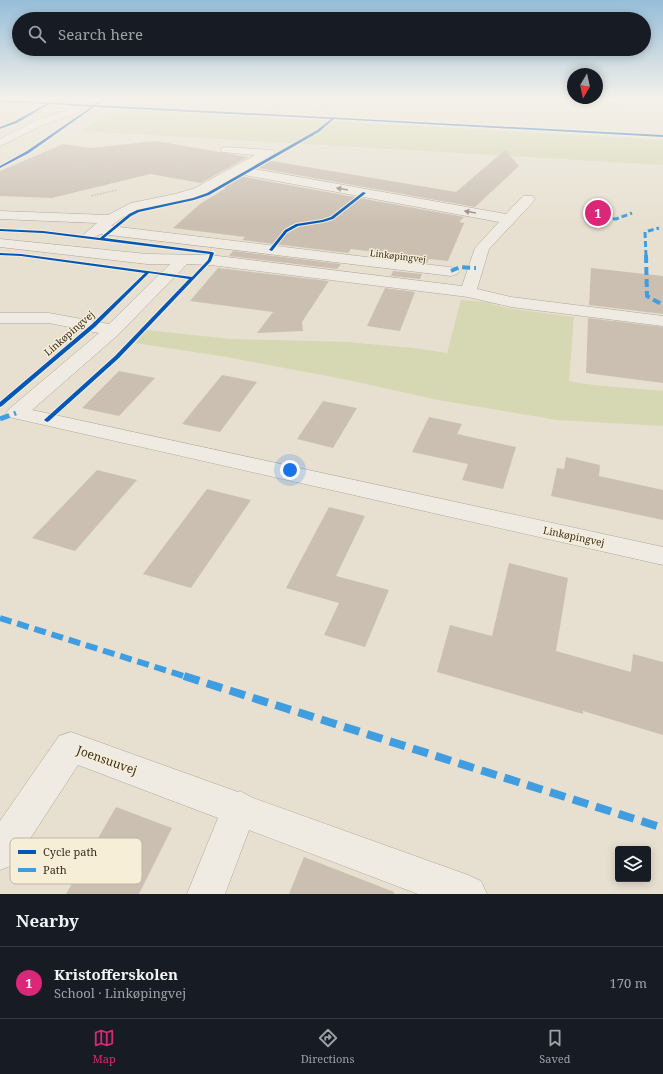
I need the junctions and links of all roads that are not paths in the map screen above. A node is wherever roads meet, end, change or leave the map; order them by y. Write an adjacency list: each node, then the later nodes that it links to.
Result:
1 (226, 150): 2 (street)
2 (238, 170): 5 (street); 6 (street, one-way to 2)
3 (528, 199): 6 (street)
4 (0, 215): 5 (street)
5 (112, 219): 7 (street)
6 (508, 219): 12 (street)
7 (98, 229): 9 (street); 11 (street, Linkøpingvej)
8 (0, 243): 9 (street)
9 (71, 250): 10 (street)
10 (184, 259): 12 (street); 15 (street, Linkøpingvej)
11 (451, 271)
12 (468, 292): 14 (street)
13 (0, 318): 15 (street, Linkøpingvej)
14 (663, 321)
15 (113, 330): 16 (street, Linkøpingvej)
16 (8, 413): 17 (street, Linkøpingvej)
17 (663, 556)
18 (240, 808): 19 (street, Joensuuvej); 20 (street, Joensuuvej); 21 (street)
19 (0, 852)
20 (448, 890)
21 (206, 894)

